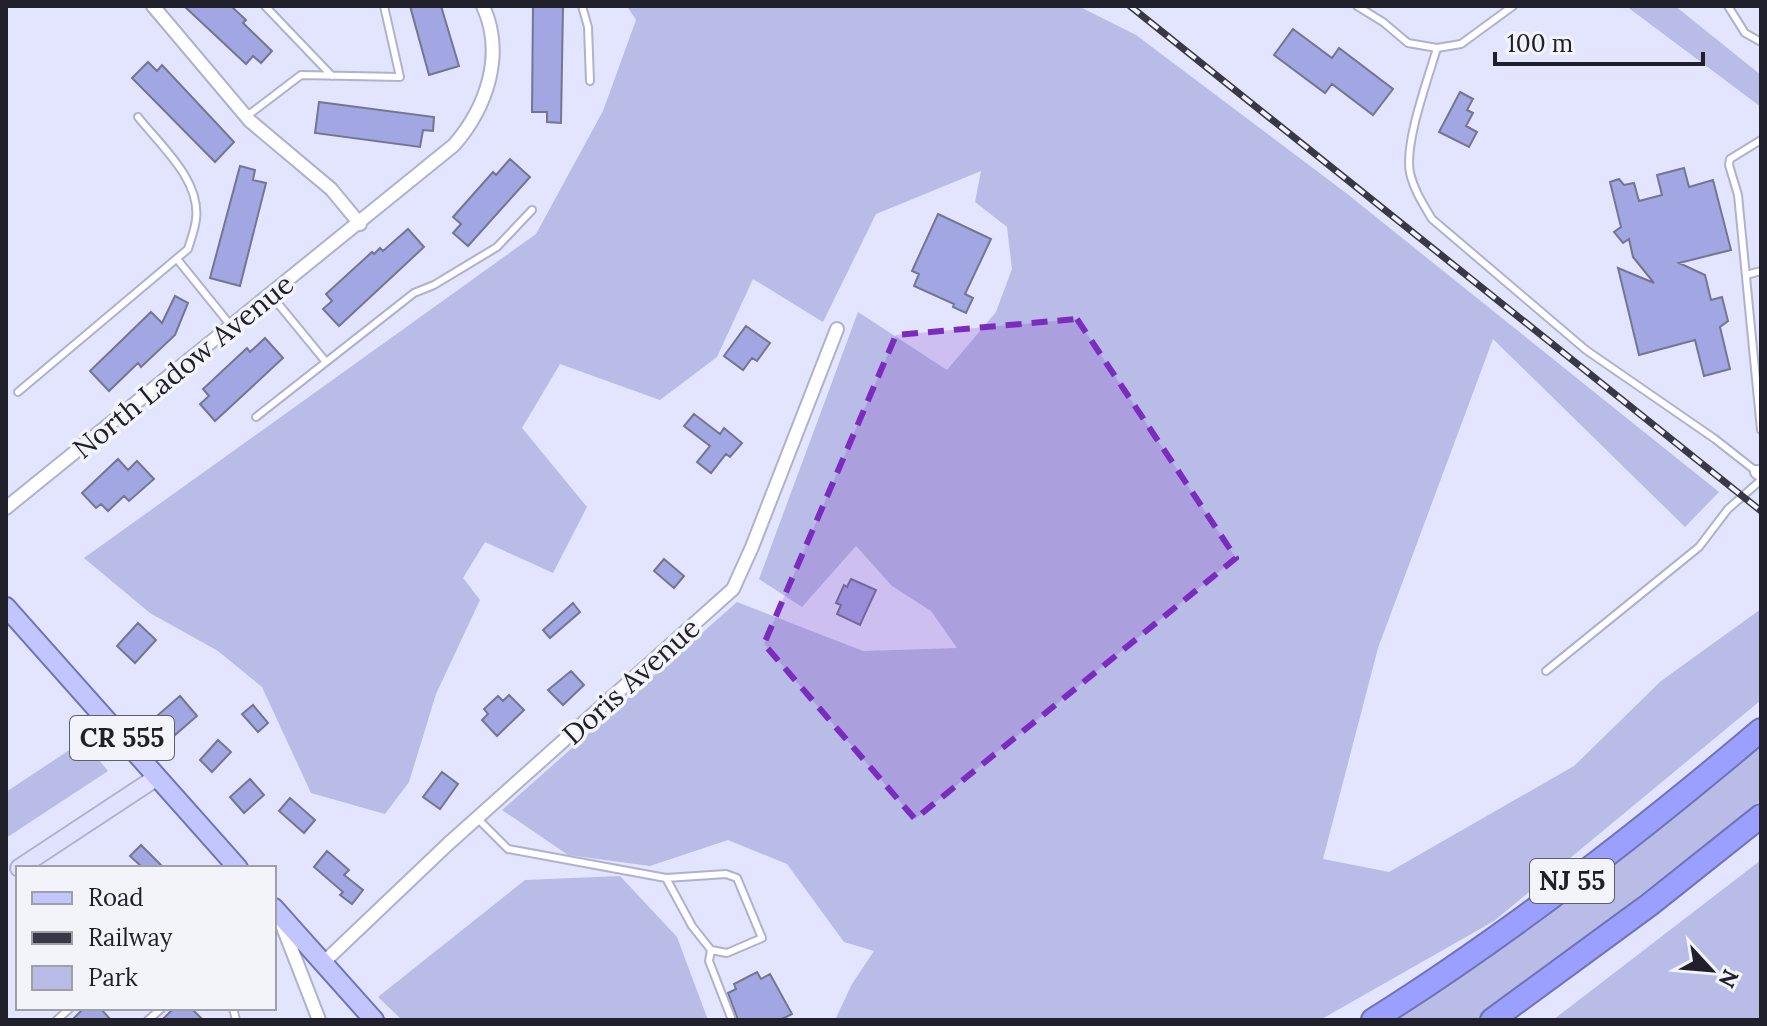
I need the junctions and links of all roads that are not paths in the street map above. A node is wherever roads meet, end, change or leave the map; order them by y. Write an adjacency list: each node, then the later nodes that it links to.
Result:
1 (153, 6): 14 (street)
2 (265, 6): 11 (lane)
3 (384, 6): 11 (lane)
4 (483, 6): 17 (street, North Ladow Avenue)
5 (582, 6): 12 (lane)
6 (1357, 6): 10 (lane)
7 (1513, 6): 10 (lane)
8 (1728, 6): 9 (lane)
9 (1761, 42)
10 (1437, 48): 28 (lane)
11 (332, 76): 14 (lane)
12 (590, 81)
13 (138, 117): 18 (lane)
14 (247, 117): 17 (street)
15 (1761, 140): 20 (lane)
16 (532, 210): 24 (lane)
17 (360, 224): 21 (street, North Ladow Avenue)
18 (177, 259): 22 (lane); 25 (lane)
19 (1761, 271): 20 (lane)
20 (1746, 275): 27 (lane)
21 (271, 295): 22 (street, North Ladow Avenue); 24 (lane)
22 (232, 327): 29 (street, North Ladow Avenue)
23 (837, 329): 35 (street, Doris Avenue)
24 (326, 362): 26 (lane)
25 (18, 392)
26 (256, 417)
27 (1761, 430)
28 (1760, 476): 31 (lane)
29 (6, 508)
30 (8, 614): 33 (main road, CR 555)
31 (1546, 671)
32 (1761, 730): 46 (highway, NJ 55)
33 (157, 777): 36 (main road); 37 (main road, CR 555)
34 (1761, 816): 47 (highway, NJ 55)
35 (477, 818): 38 (lane); 42 (street, Doris Avenue)
36 (21, 866)
37 (236, 866)
38 (666, 878): 41 (lane); 41 (lane)
39 (276, 913): 42 (main road)
40 (276, 914): 43 (street)
41 (711, 950): 45 (lane)
42 (323, 963): 44 (main road)
43 (319, 1020)
44 (374, 1020)
45 (732, 1020)
46 (1373, 1020)
47 (1492, 1020)

